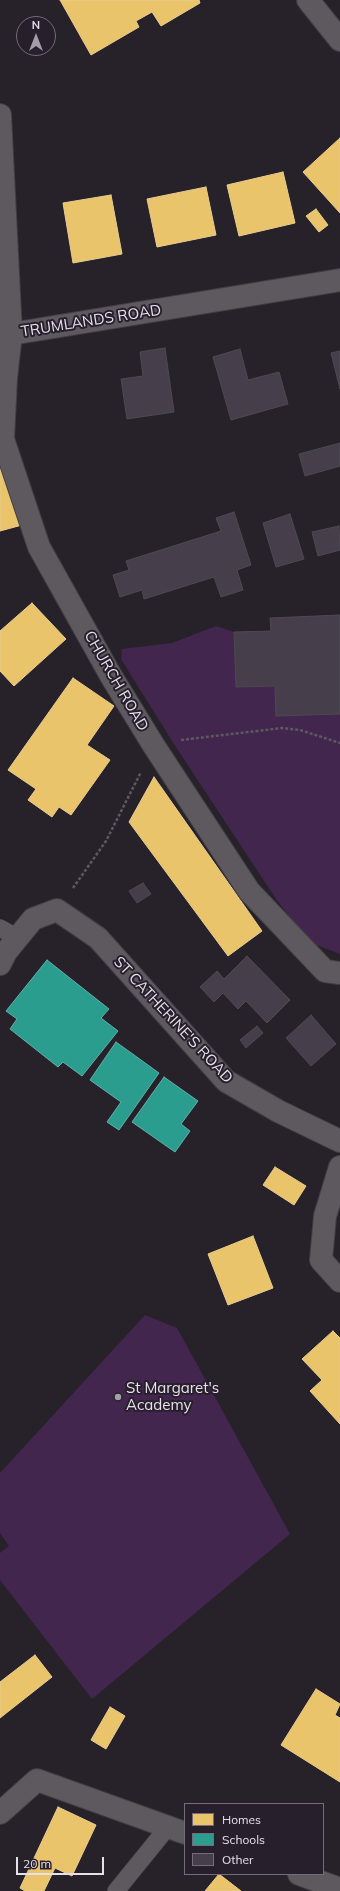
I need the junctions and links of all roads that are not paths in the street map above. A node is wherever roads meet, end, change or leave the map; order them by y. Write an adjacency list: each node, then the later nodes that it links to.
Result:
1 (308, 0): 2 (street)
2 (340, 40)
3 (0, 115): 4 (street, TRUMLANDS ROAD)
4 (2, 157): 6 (street, TRUMLANDS ROAD)
5 (340, 280): 6 (street, TRUMLANDS ROAD)
6 (6, 335): 9 (street, CHURCH ROAD)
7 (9, 933): 8 (street); 10 (street, ST CATHERINE'S ROAD)
8 (0, 964)
9 (340, 973)
10 (340, 1141)
11 (340, 1167): 12 (street)
12 (340, 1280)
13 (0, 1813): 14 (street)
14 (177, 1830): 17 (lane)
15 (302, 1875): 16 (street)
16 (340, 1889)
17 (116, 1891)

